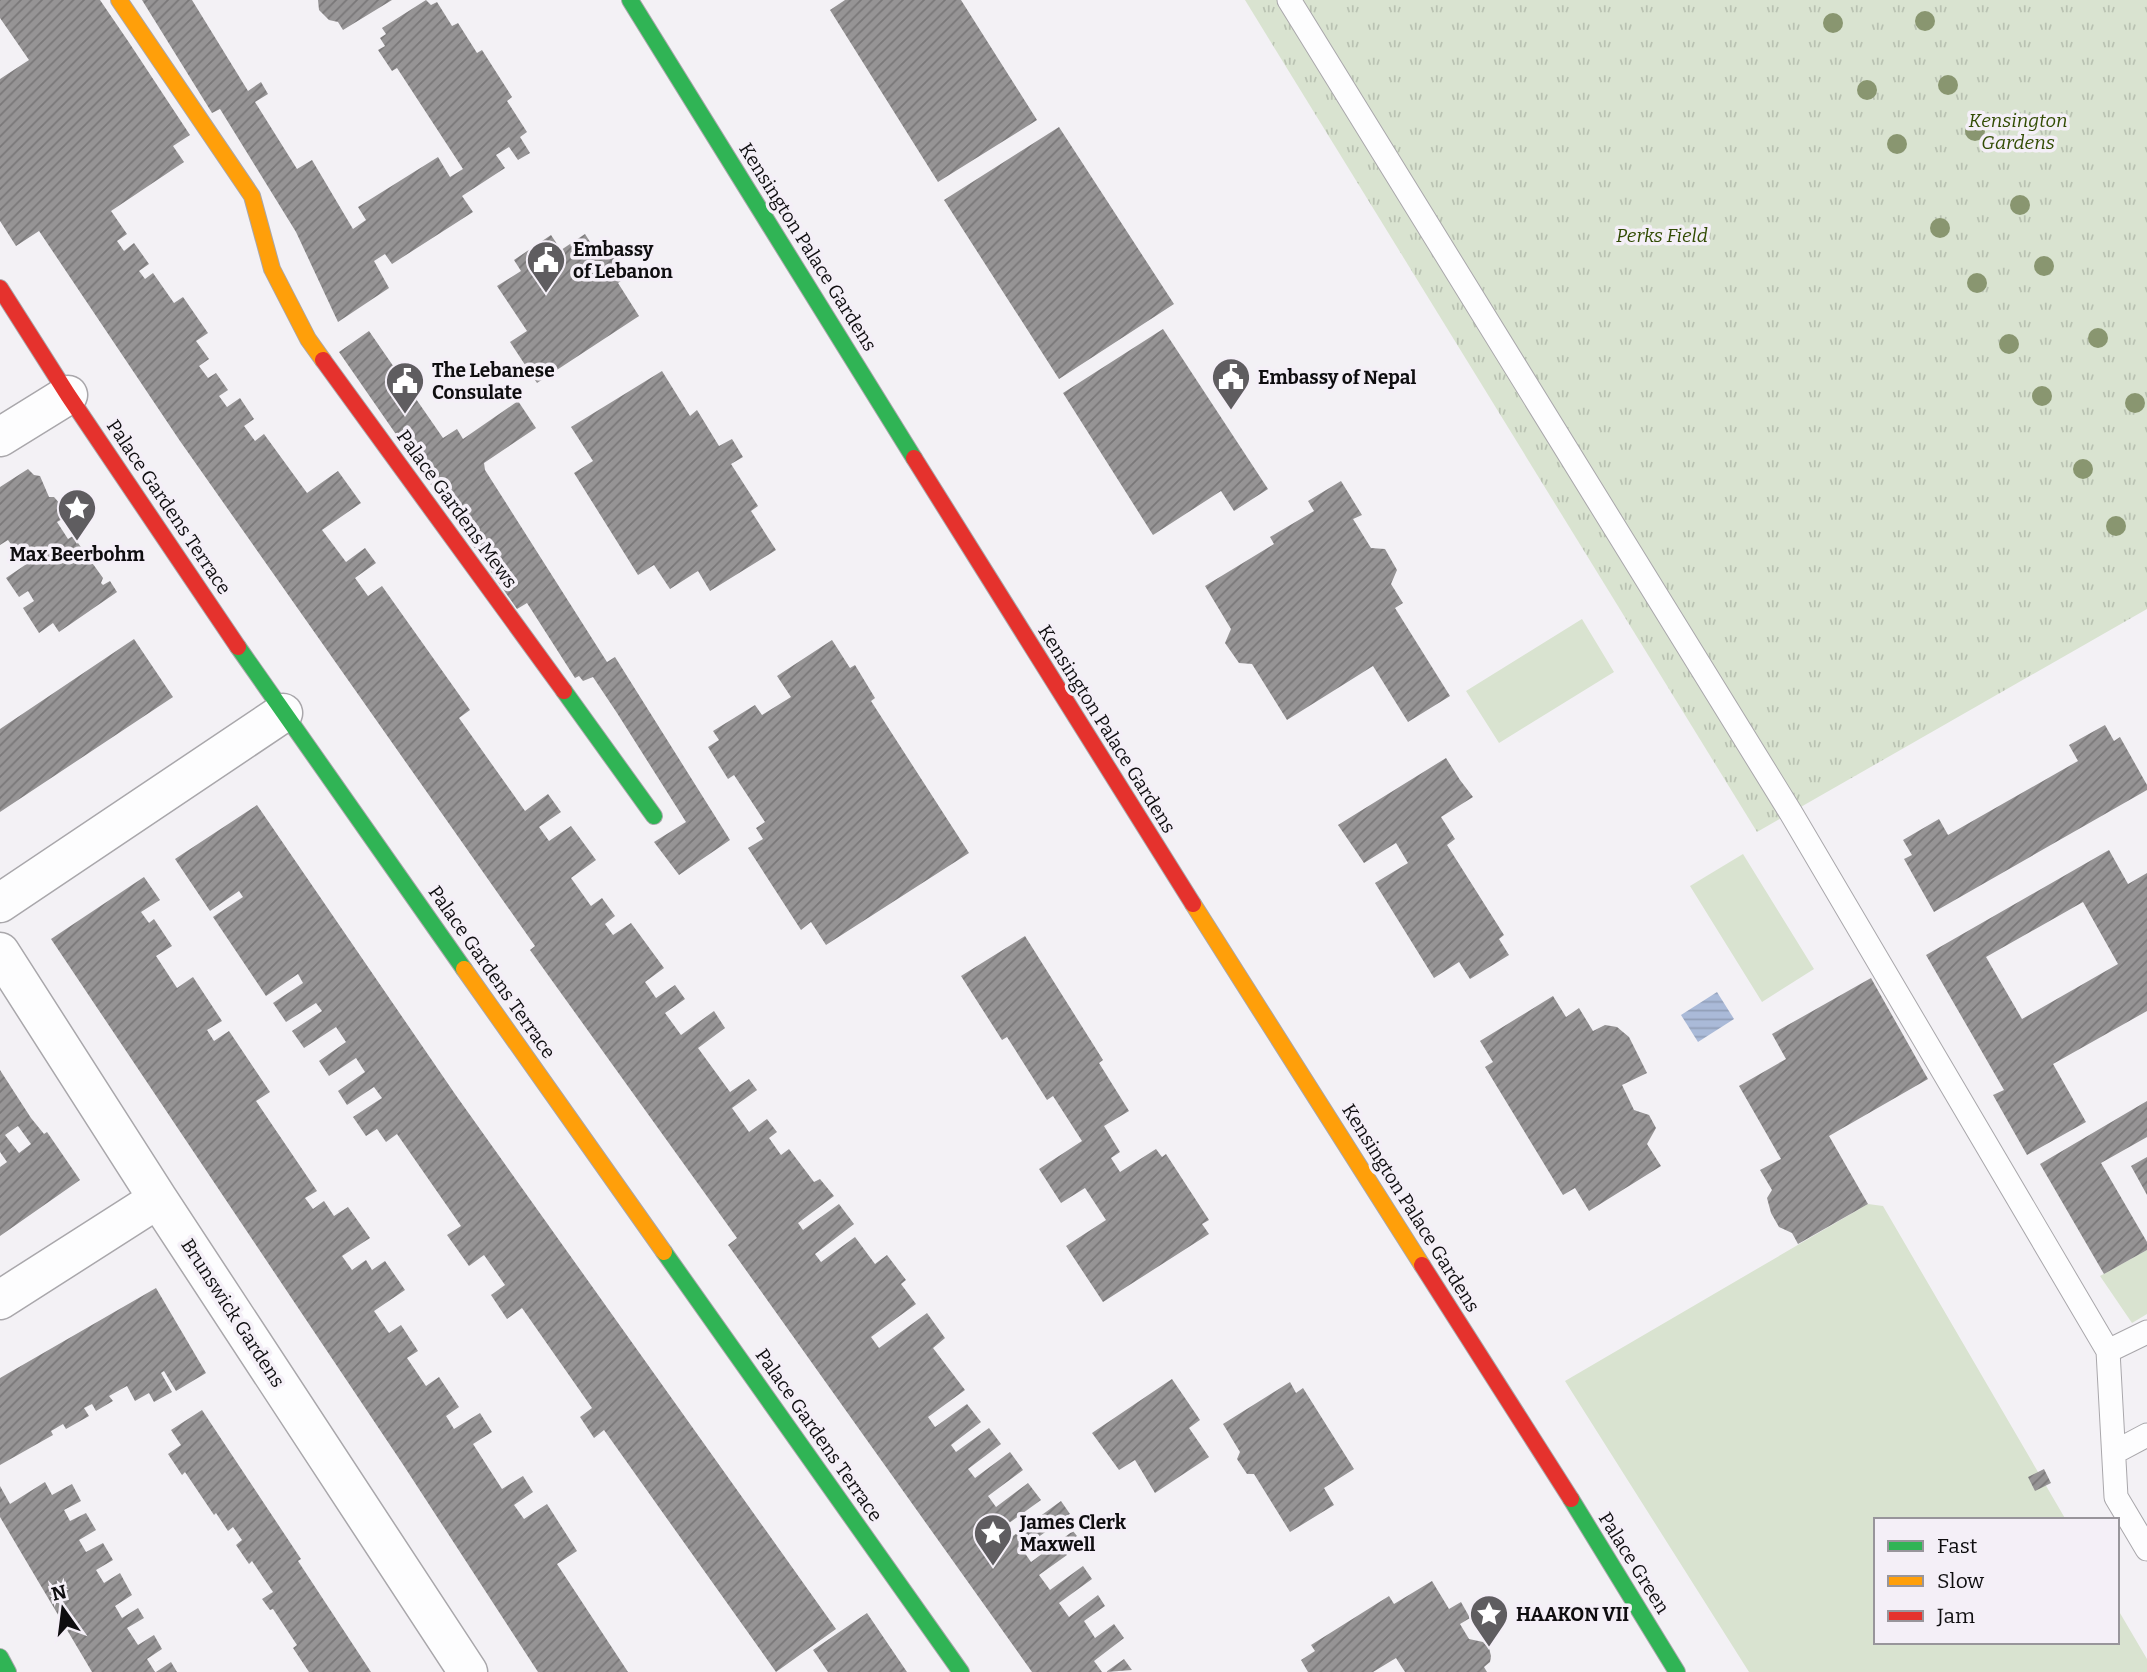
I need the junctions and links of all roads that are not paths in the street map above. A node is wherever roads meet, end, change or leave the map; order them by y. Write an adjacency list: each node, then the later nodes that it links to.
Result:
1 (119, 0): 8 (street, Palace Gardens Mews)
2 (630, 0): 17 (street, Kensington Palace Gardens)
3 (1289, 0): 14 (lane)
4 (0, 288): 5 (street, Palace Gardens Terrace)
5 (68, 395): 6 (street); 7 (street, Palace Gardens Terrace)
6 (0, 436)
7 (283, 713): 9 (street); 22 (street, Palace Gardens Terrace)
8 (654, 816)
9 (0, 903)
10 (0, 952): 11 (street, Brunswick Gardens)
11 (158, 1199): 12 (street); 21 (street, Brunswick Gardens)
12 (0, 1300)
13 (2147, 1332): 14 (lane)
14 (2108, 1351): 16 (lane)
15 (2147, 1435): 16 (lane)
16 (2115, 1452): 18 (lane)
17 (1556, 1475): 23 (street, Palace Green)
18 (2147, 1549)
19 (0, 1657): 20 (street)
20 (8, 1672)
21 (468, 1672)
22 (961, 1672)
23 (1677, 1672)

